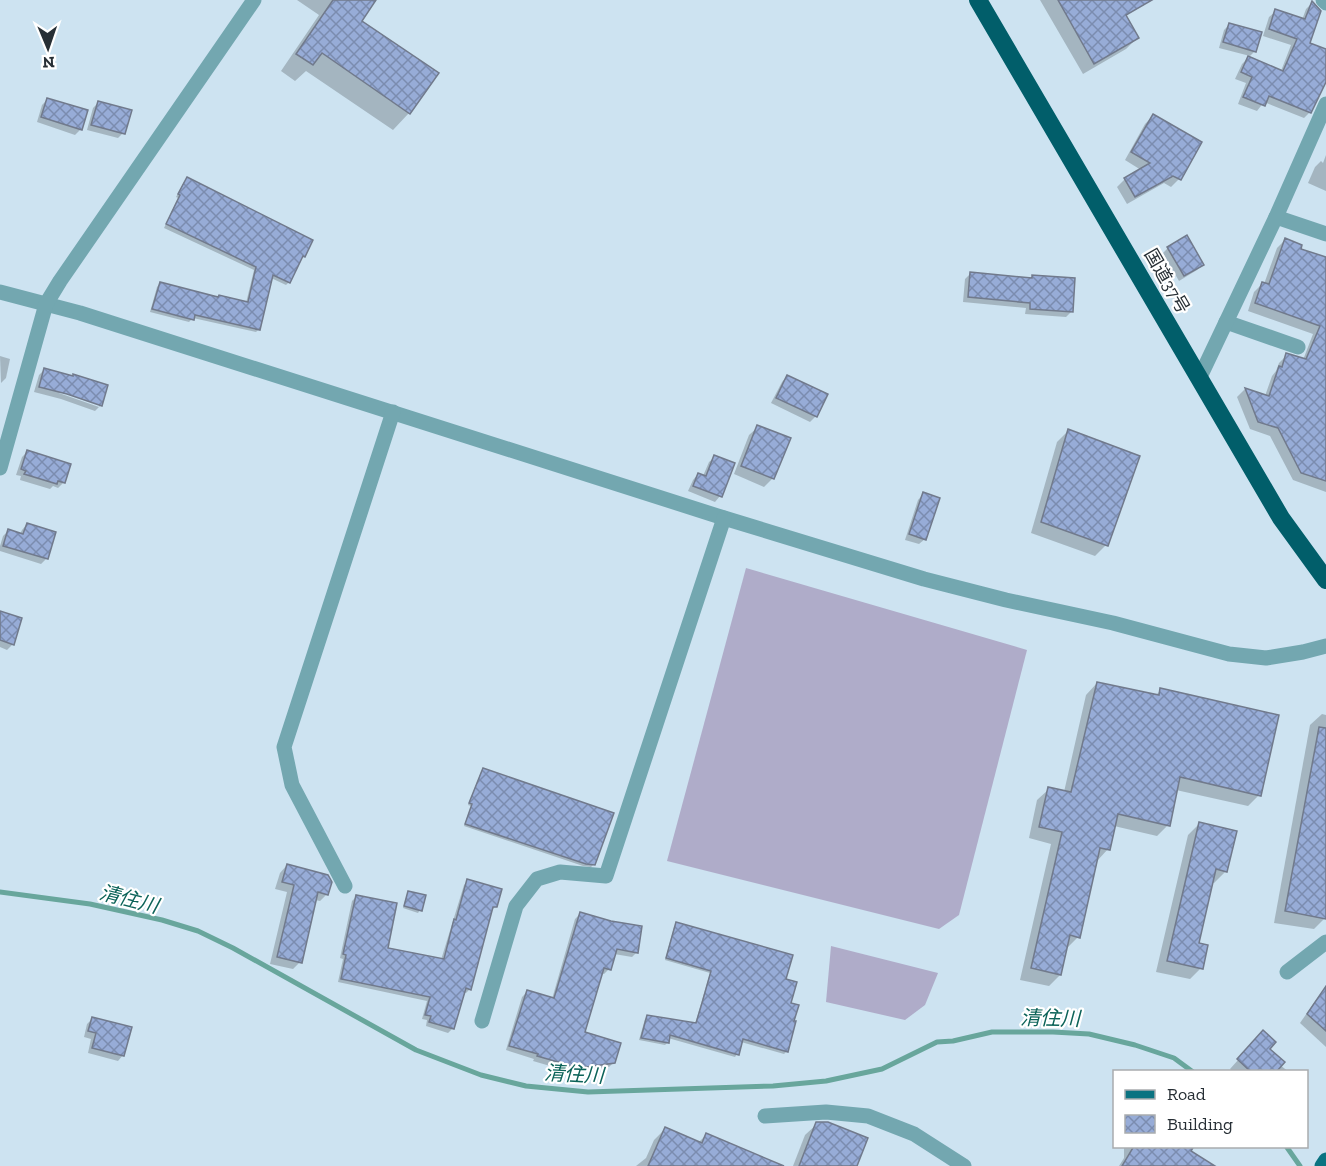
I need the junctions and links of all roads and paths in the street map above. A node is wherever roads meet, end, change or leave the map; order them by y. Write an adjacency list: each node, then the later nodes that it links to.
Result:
1 (254, 0): 7 (street)
2 (978, 0): 10 (highway, 国道37号)
3 (1326, 104): 4 (street)
4 (1276, 217): 5 (street); 8 (street)
5 (1326, 234)
6 (0, 292): 7 (street)
7 (46, 304): 11 (street); 12 (street)
8 (1226, 322): 9 (street); 10 (street)
9 (1298, 346)
10 (1199, 379): 14 (highway, 国道37号)
11 (393, 412): 13 (street); 16 (street)
12 (0, 468)
13 (724, 518): 15 (street); 19 (street)
14 (1326, 580)
15 (1326, 646)
16 (345, 886)
17 (1326, 942): 18 (street)
18 (1287, 972)
19 (482, 1021)
20 (765, 1116): 22 (street)
21 (1326, 1160): 23 (main road)
22 (964, 1166)
23 (1322, 1166)

